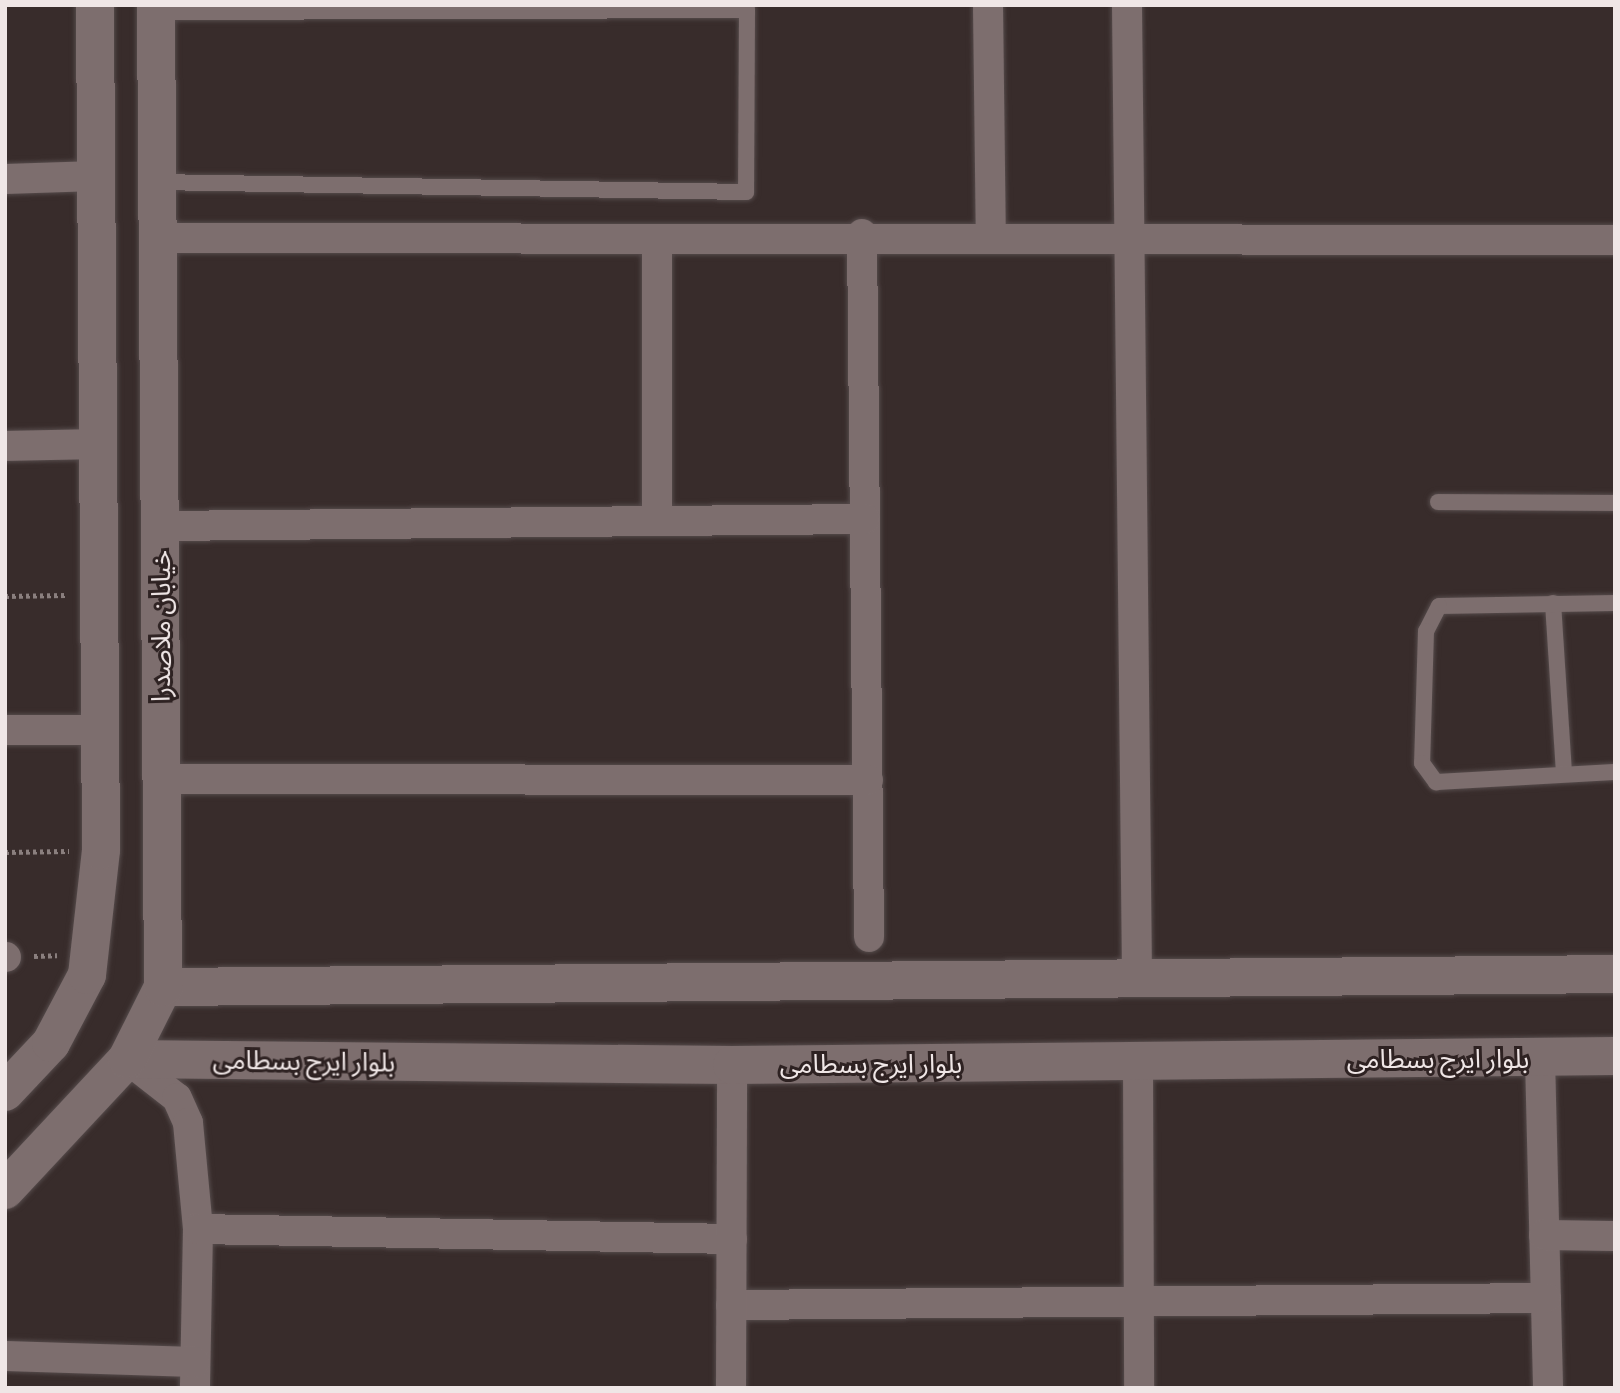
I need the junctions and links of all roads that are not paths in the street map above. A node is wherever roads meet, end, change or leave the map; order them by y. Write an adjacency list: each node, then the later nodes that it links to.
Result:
1 (95, 5): 5 (street)
2 (988, 5): 9 (street)
3 (1127, 5): 11 (street)
4 (156, 8): 7 (street, خیابان ملاصدرا); 7 (lane)
5 (96, 176): 6 (street); 14 (street)
6 (5, 179)
7 (158, 182): 10 (street, خیابان ملاصدرا)
8 (862, 234): 9 (street); 13 (street); 18 (street)
9 (991, 237): 11 (street)
10 (158, 238): 13 (street); 20 (street, خیابان ملاصدرا)
11 (1130, 239): 12 (street); 31 (street)
12 (1615, 240)
13 (657, 243): 19 (street)
14 (97, 444): 15 (street); 24 (street)
15 (5, 446)
16 (1438, 502): 17 (lane)
17 (1615, 503)
18 (865, 519): 19 (street); 28 (street)
19 (657, 521): 20 (street)
20 (160, 526): 27 (street, خیابان ملاصدرا)
21 (1553, 603): 22 (lane); 26 (lane); 26 (lane)
22 (1615, 603)
23 (5, 730): 24 (street)
24 (100, 730): 38 (street)
25 (1615, 772): 26 (lane)
26 (1564, 775)
27 (162, 779): 28 (street); 32 (street, خیابان ملاصدرا)
28 (867, 780): 29 (street)
29 (869, 937)
30 (1615, 974): 31 (street)
31 (1137, 979): 32 (street)
32 (163, 987): 35 (street, خیابان ملاصدرا)
33 (1615, 1056): 34 (street, بلوار ایرج بسطامی)
34 (1540, 1058): 36 (street, بلوار ایرج بسطامی); 41 (street)
35 (127, 1059): 37 (street, بلوار ایرج بسطامی); 39 (street, خیابان ملاصدرا); 40 (street)
36 (1138, 1062): 37 (street, بلوار ایرج بسطامی); 44 (street)
37 (732, 1065): 43 (street)
38 (5, 1092)
39 (5, 1190)
40 (198, 1229): 43 (street); 48 (street)
41 (1544, 1235): 42 (street); 45 (street)
42 (1615, 1236)
43 (732, 1239): 46 (street)
44 (1139, 1298): 45 (street); 46 (street); 50 (street)
45 (1546, 1298): 51 (street)
46 (732, 1305): 49 (street)
47 (5, 1356): 48 (street)
48 (195, 1375)
49 (731, 1388)
50 (1139, 1388)
51 (1548, 1388)

